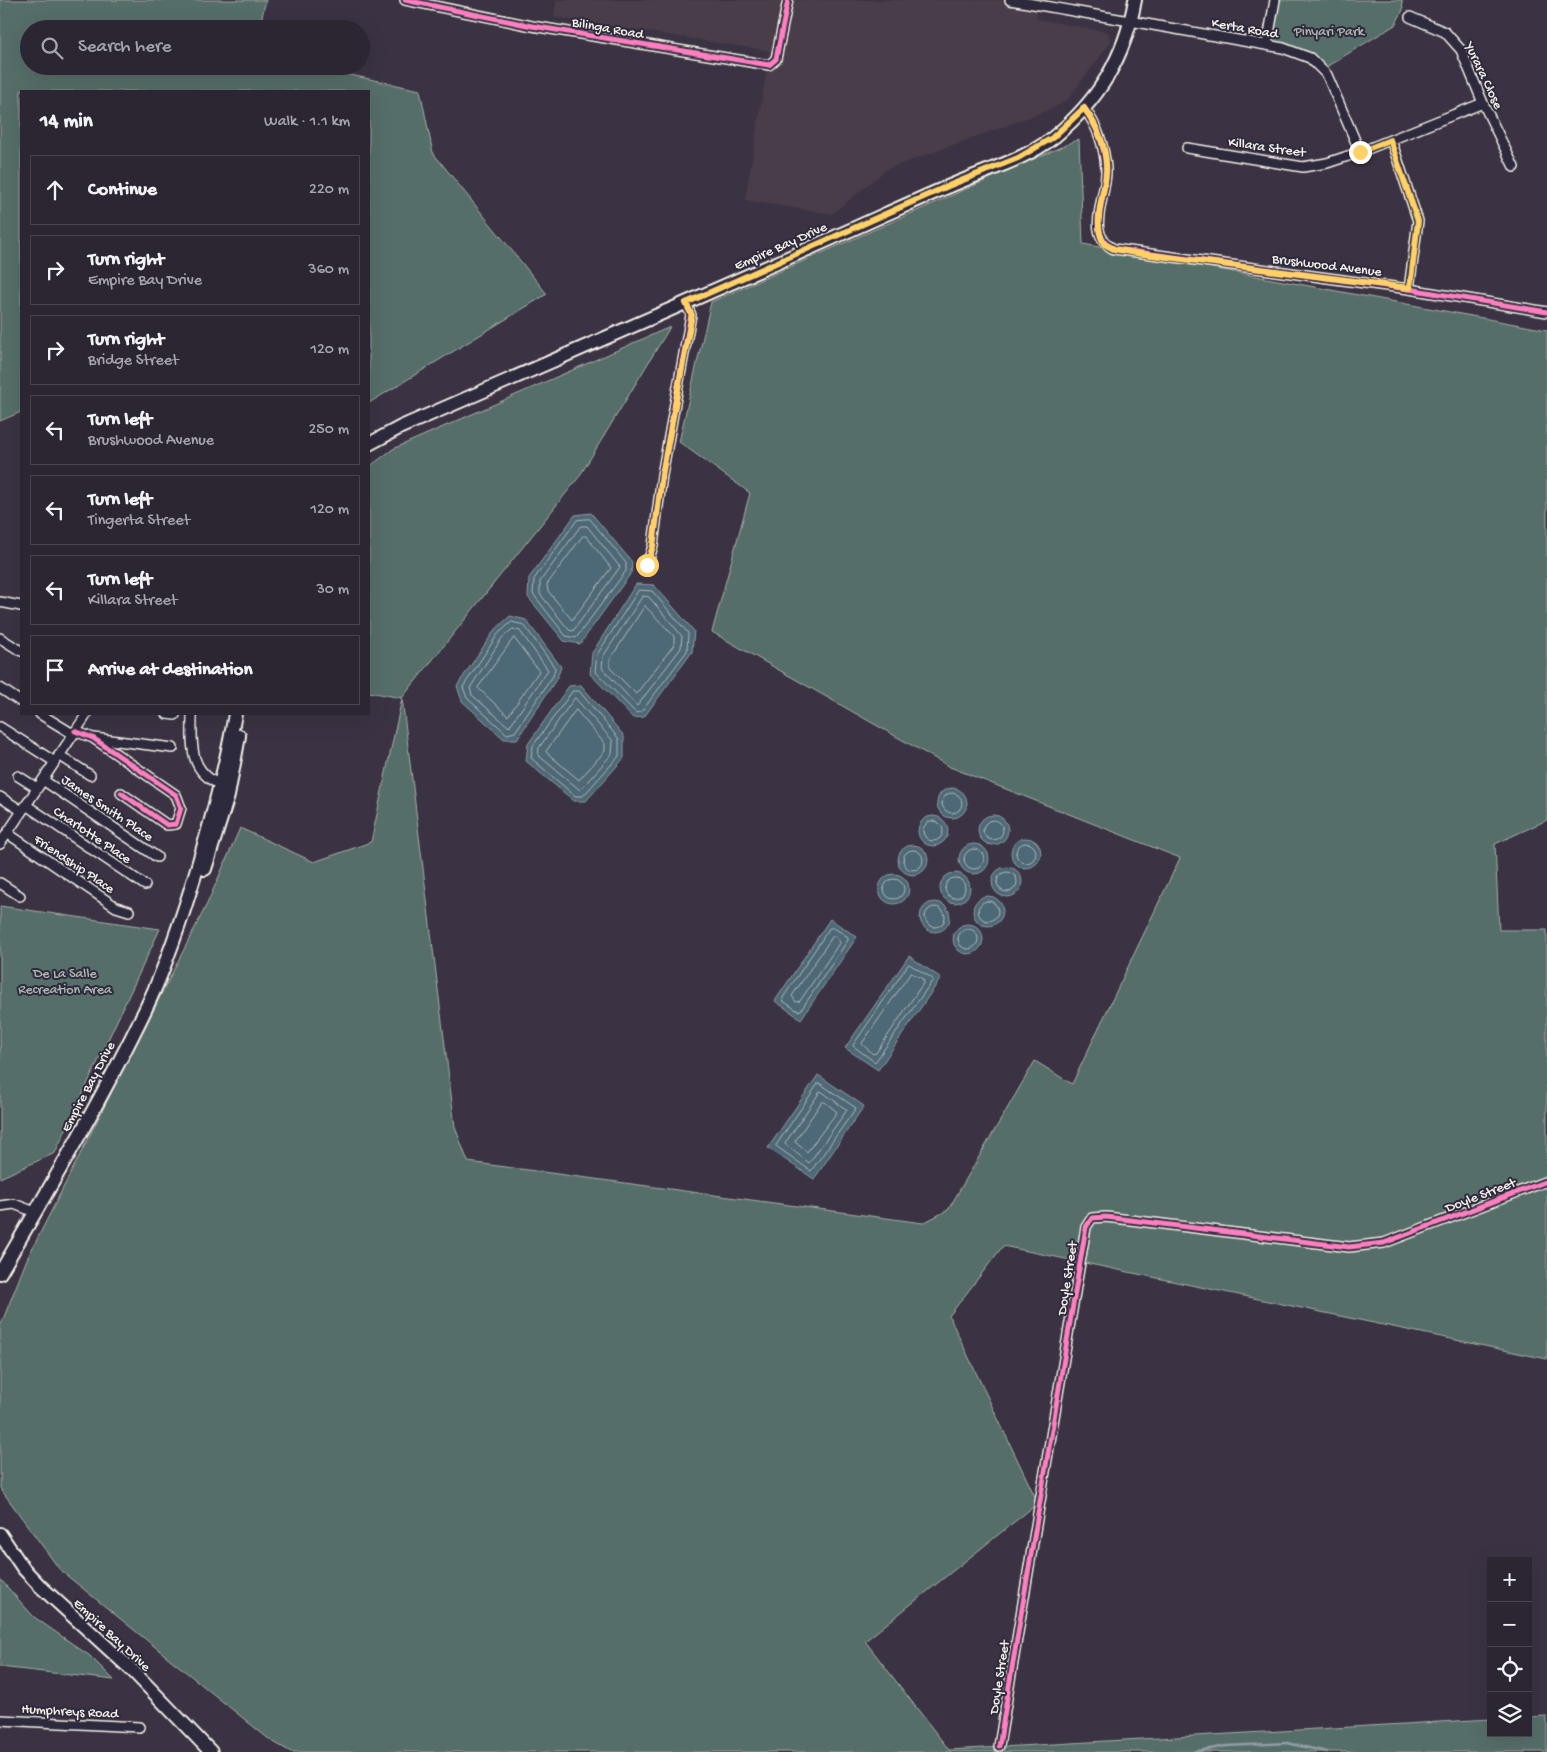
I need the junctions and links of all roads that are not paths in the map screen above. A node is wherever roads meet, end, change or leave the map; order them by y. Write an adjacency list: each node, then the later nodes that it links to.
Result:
1 (405, 0): 2 (street, Bilinga Road)
2 (788, 0)
3 (1010, 0): 7 (street, Kerta Road)
4 (1135, 0): 7 (main road, Empire Bay Drive)
5 (1275, 0): 8 (street)
6 (1410, 17): 9 (street, Yurara Close)
7 (1131, 22): 8 (street, Kerta Road); 10 (main road, Empire Bay Drive)
8 (1267, 45): 13 (street, Kerta Road)
9 (1483, 103): 11 (street, Killara Street); 14 (street, Yurara Close)
10 (1084, 108): 15 (street, Brushwood Avenue); 16 (main road, Empire Bay Drive)
11 (1390, 140): 13 (street, Killara Street); 15 (street)
12 (1187, 148): 13 (street, Killara Street)
13 (1360, 152)
14 (1514, 166)
15 (1410, 288): 17 (street, Brushwood Avenue)
16 (686, 303): 18 (main road, Empire Bay Drive); 19 (street)
17 (1547, 312)
18 (370, 443)
19 (647, 565)
20 (0, 602): 21 (street)
21 (20, 606)
22 (0, 638): 23 (street)
23 (20, 650)
24 (0, 688): 25 (street)
25 (20, 701)
26 (42, 715): 32 (street)
27 (86, 715): 32 (street)
28 (192, 715): 40 (street)
29 (235, 715): 40 (main road, Empire Bay Drive)
30 (242, 715): 35 (main road, Empire Bay Drive)
31 (0, 727): 36 (street)
32 (74, 732): 33 (street); 36 (street)
33 (93, 738): 34 (street); 41 (street)
34 (173, 748)
35 (237, 750): 40 (main road); 44 (main road, Empire Bay Drive)
36 (57, 758): 37 (street); 39 (street)
37 (90, 775)
38 (18, 776): 39 (street, James Smith Place)
39 (40, 784): 43 (street); 46 (street, James Smith Place)
40 (221, 785): 44 (main road); 50 (main road, Empire Bay Drive)
41 (121, 793)
42 (0, 797): 43 (street, Charlotte Place)
43 (24, 808): 45 (street); 48 (street, Charlotte Place)
44 (221, 820): 50 (main road, Empire Bay Drive)
45 (3, 838): 51 (street, Friendship Place)
46 (158, 857)
47 (0, 883): 49 (street)
48 (146, 885)
49 (20, 896)
50 (187, 906): 54 (main road, Empire Bay Drive)
51 (129, 911)
52 (1547, 1181): 59 (street, Doyle Street)
53 (0, 1206): 54 (street)
54 (36, 1212): 55 (main road, Empire Bay Drive)
55 (0, 1273)
56 (0, 1534): 60 (main road, Empire Bay Drive)
57 (0, 1720): 58 (street, Humphreys Road)
58 (139, 1727)
59 (999, 1746)
60 (211, 1752)

